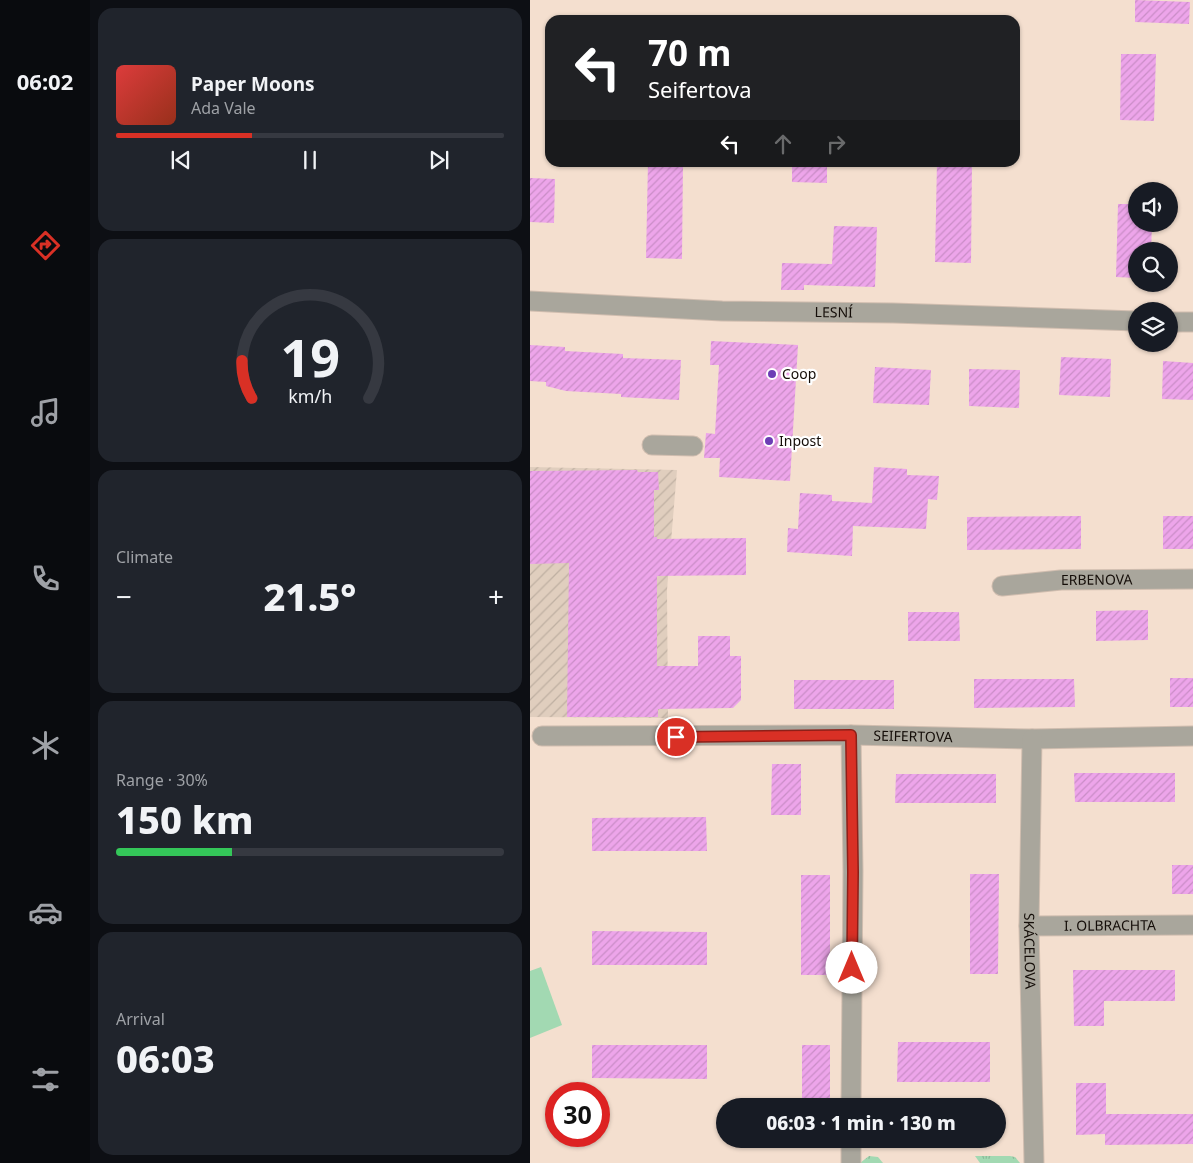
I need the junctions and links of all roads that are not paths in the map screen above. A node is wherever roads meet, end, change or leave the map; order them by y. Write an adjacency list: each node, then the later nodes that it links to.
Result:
1 (530, 301): 2 (street, LESNÍ)
2 (1128, 321)
3 (1178, 322): 4 (street)
4 (1193, 322)
5 (652, 444): 6 (street)
6 (693, 446)
7 (1193, 579): 8 (street, ERBENOVA)
8 (1002, 586)
9 (851, 735): 10 (street, SEIFERTOVA); 12 (street, SEIFERTOVA); 15 (street)
10 (542, 736)
11 (1193, 736): 12 (street, SEIFERTOVA)
12 (1032, 739): 14 (street, SKÁCELOVA)
13 (1193, 925): 14 (street, I. OLBRACHTA)
14 (1029, 926): 18 (street, SKÁCELOVA)
15 (851, 1098)
16 (851, 1148): 17 (street)
17 (850, 1163)
18 (1034, 1163)

